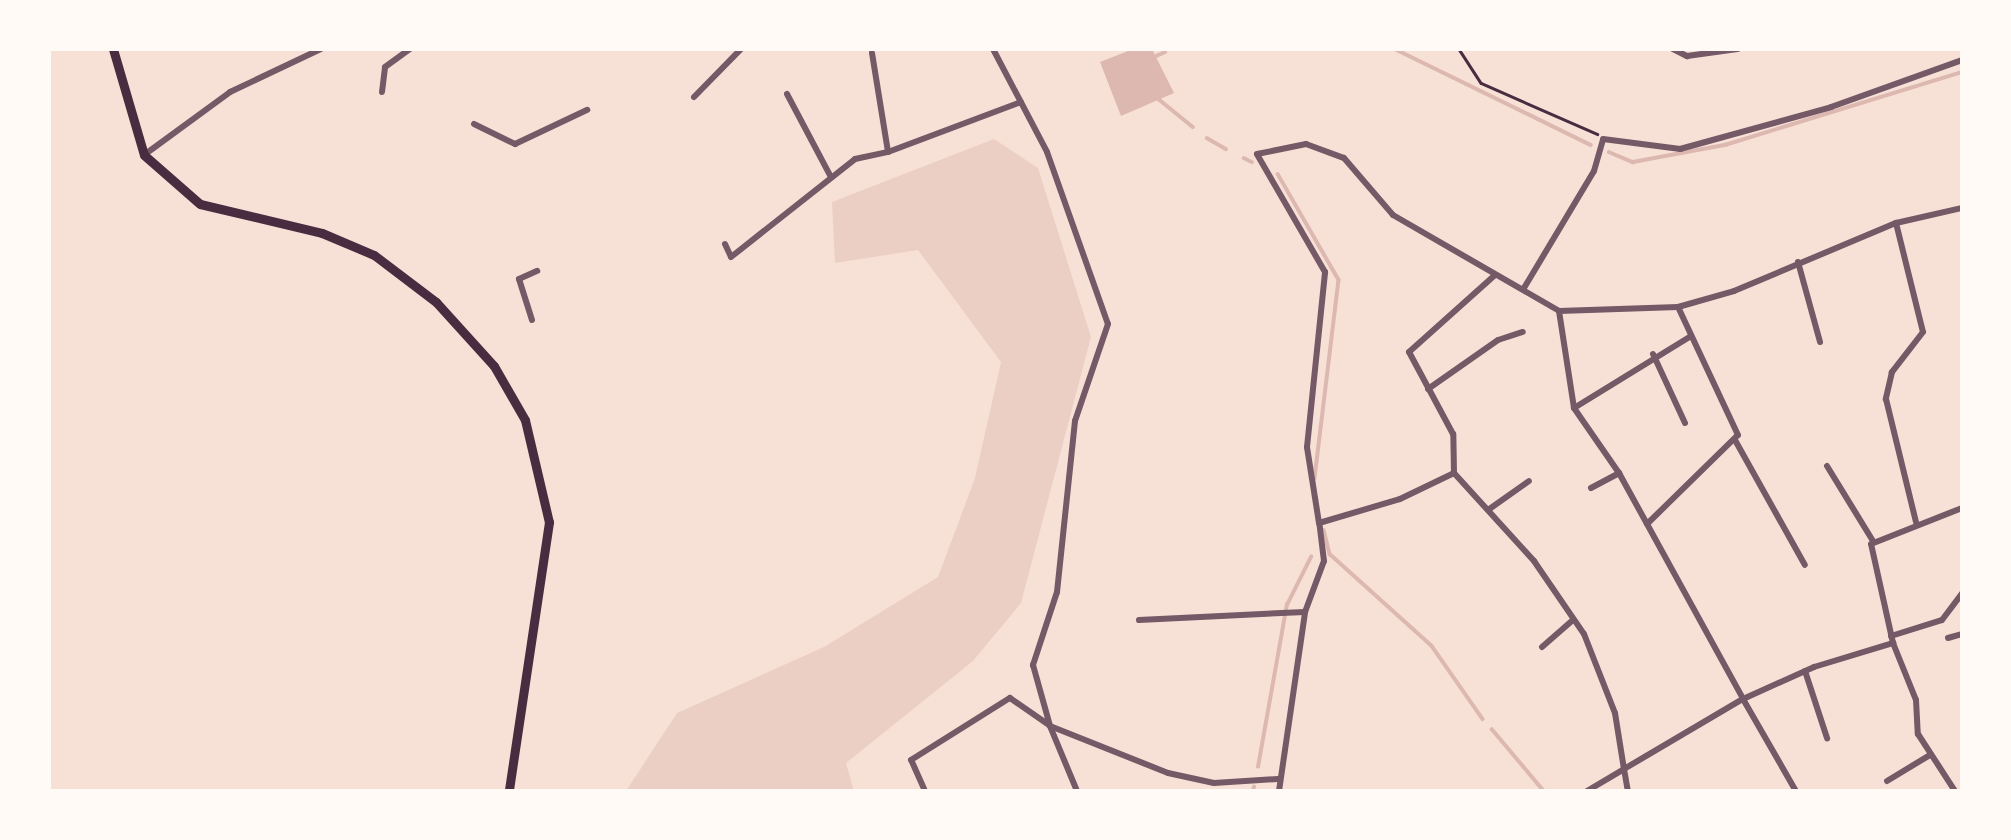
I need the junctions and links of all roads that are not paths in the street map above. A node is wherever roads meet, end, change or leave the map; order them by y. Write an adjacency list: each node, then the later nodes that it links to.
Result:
1 (321, 49): 17 (street)
2 (410, 49): 10 (street)
3 (741, 49): 12 (street)
4 (993, 49): 13 (street)
5 (1673, 49): 6 (street)
6 (1738, 49)
7 (114, 52): 17 (main road)
8 (872, 53): 16 (street)
9 (1962, 60): 25 (street)
10 (382, 92)
11 (787, 94): 18 (street)
12 (694, 97)
13 (1021, 103): 16 (street); 59 (street)
14 (587, 110): 15 (street)
15 (474, 124)
16 (888, 152): 18 (street)
17 (144, 155): 65 (main road)
18 (831, 177): 21 (street)
19 (1962, 208): 20 (street)
20 (1896, 223): 22 (street); 44 (street)
21 (725, 244)
22 (1798, 262): 26 (street); 31 (street)
23 (537, 271): 28 (street)
24 (1495, 275): 25 (street); 33 (street); 45 (street)
25 (1524, 288): 27 (street)
26 (1678, 307): 27 (street); 30 (street)
27 (1559, 311): 34 (street)
28 (532, 320)
29 (1523, 332): 33 (street)
30 (1691, 336): 32 (street); 36 (street)
31 (1820, 342)
32 (1653, 355): 34 (street); 35 (street)
33 (1428, 389): 38 (street)
34 (1574, 408): 39 (street)
35 (1685, 423)
36 (1735, 440): 46 (street); 48 (street)
37 (1827, 466): 47 (street)
38 (1454, 473): 43 (street); 45 (street)
39 (1619, 473): 41 (street); 46 (street)
40 (1529, 481): 43 (street)
41 (1591, 488)
42 (1962, 508): 44 (street)
43 (1488, 510): 52 (street)
44 (1916, 522): 47 (street)
45 (1319, 523): 50 (street)
46 (1647, 524): 58 (street)
47 (1873, 541): 55 (street)
48 (1805, 565)
49 (1962, 593): 55 (street)
50 (1305, 612): 51 (street); 63 (street)
51 (1139, 620)
52 (1573, 620): 56 (street); 62 (street)
53 (1962, 634): 54 (street)
54 (1948, 638)
55 (1892, 639): 57 (street); 61 (street)
56 (1542, 647)
57 (1805, 671): 58 (street); 60 (street)
58 (1743, 699): 62 (street); 71 (street)
59 (1050, 726): 63 (street); 66 (street); 67 (street)
60 (1826, 738)
61 (1930, 755): 64 (street); 72 (street)
62 (1624, 769): 69 (street); 70 (street)
63 (1278, 779): 68 (street)
64 (1886, 781)
65 (509, 791)
66 (925, 791)
67 (1077, 791)
68 (1279, 791)
69 (1587, 791)
70 (1628, 791)
71 (1796, 791)
72 (1955, 791)

